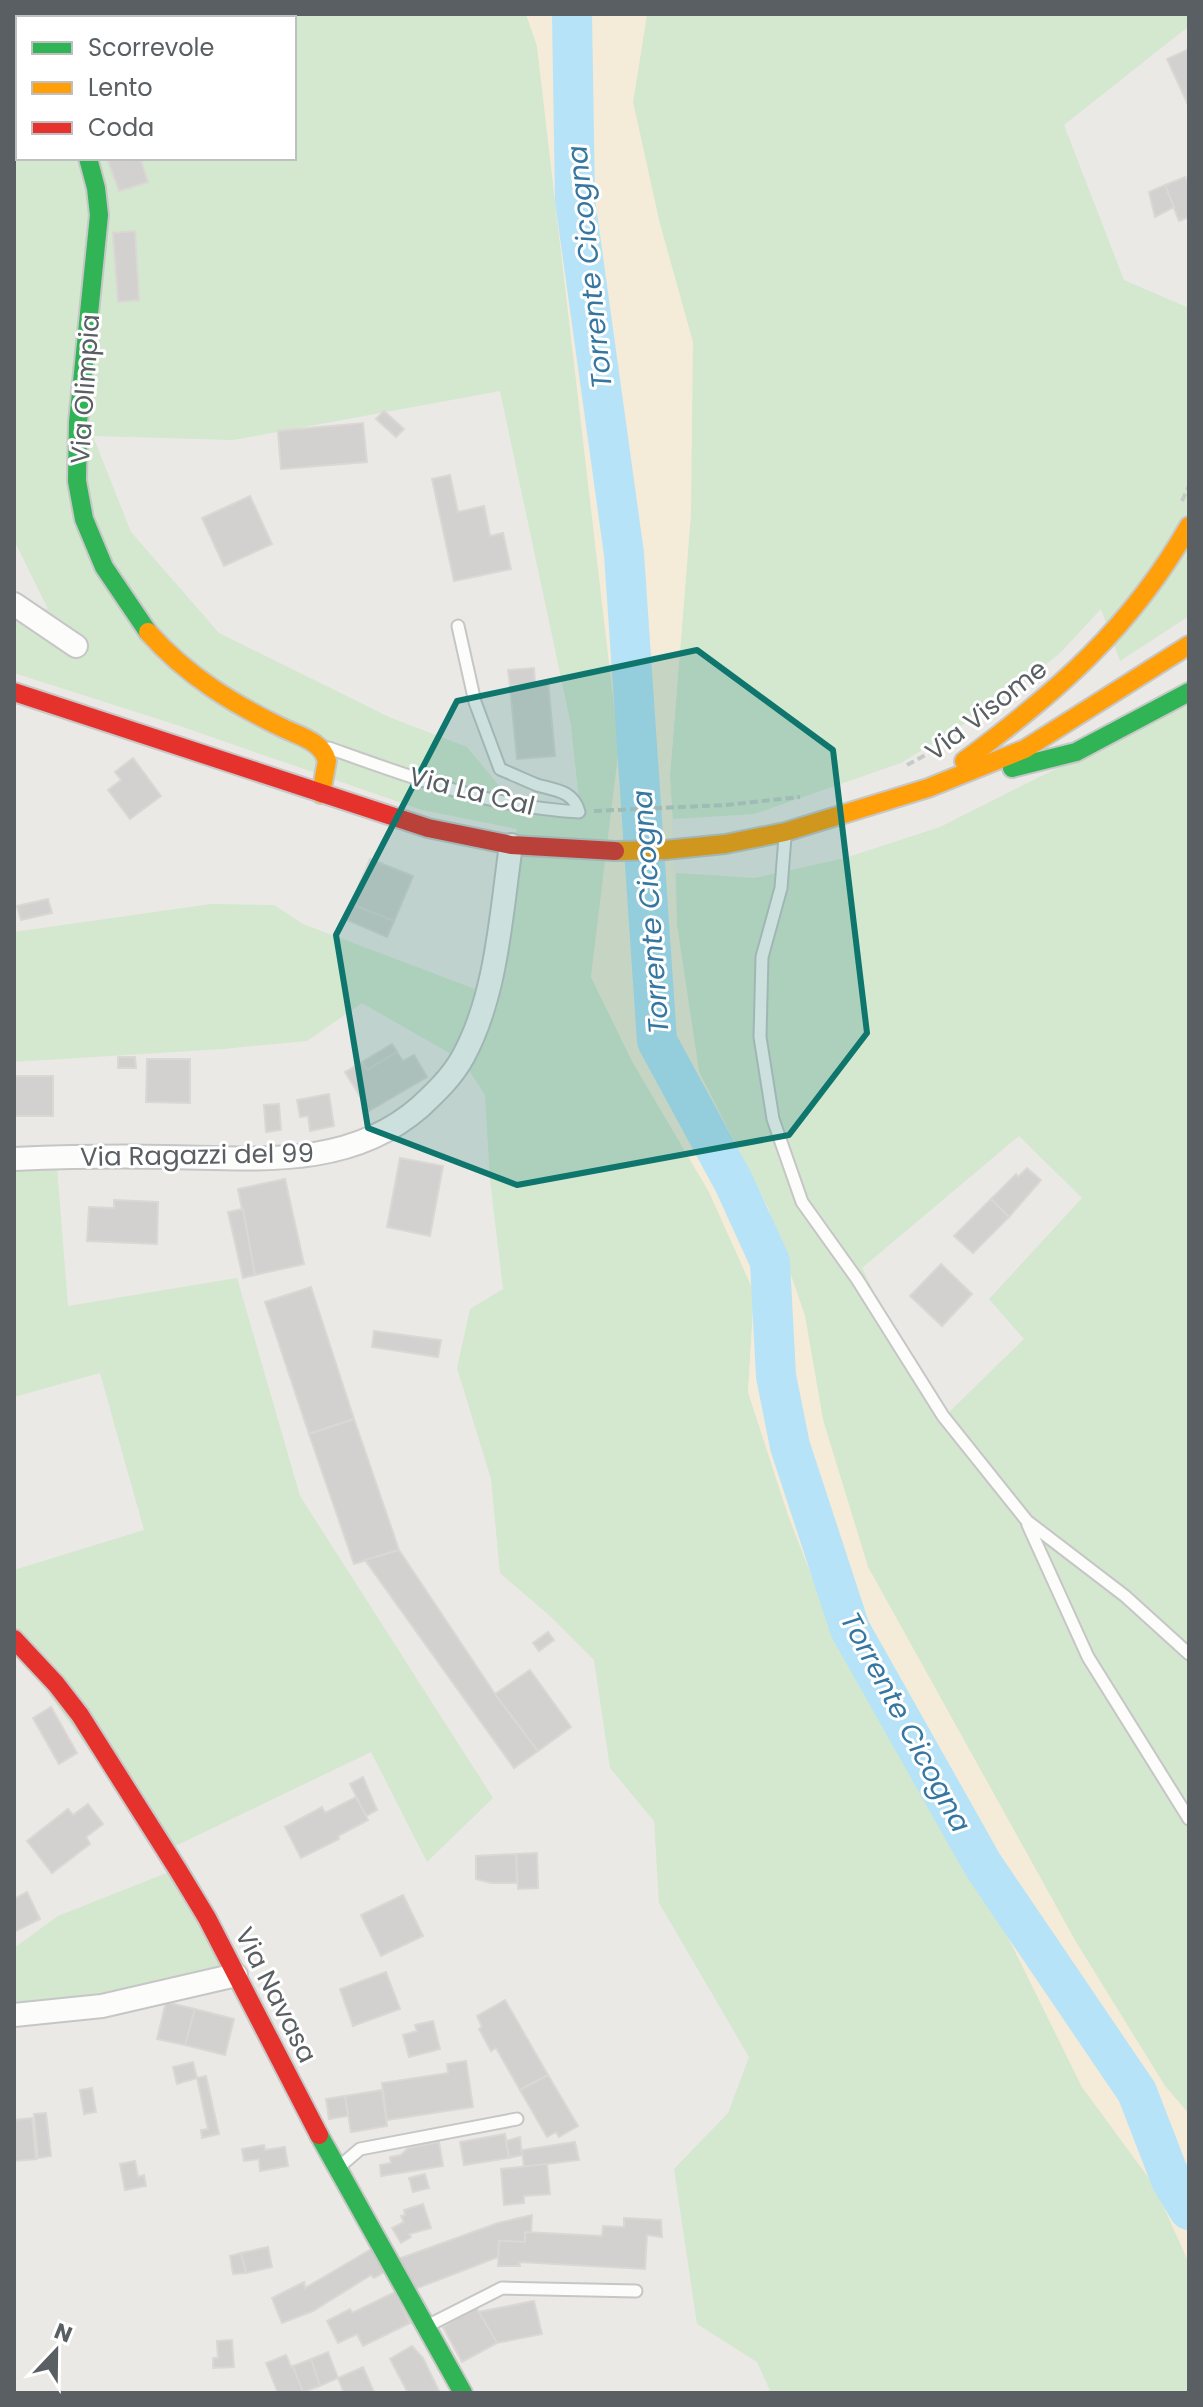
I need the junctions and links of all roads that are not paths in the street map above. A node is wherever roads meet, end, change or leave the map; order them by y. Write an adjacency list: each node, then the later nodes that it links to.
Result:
1 (89, 160): 9 (street, Via Olimpia)
2 (1189, 526): 10 (street, Via Visome)
3 (14, 604): 6 (street)
4 (458, 626): 9 (lane, Via La Cal)
5 (1189, 645): 10 (street)
6 (76, 646)
7 (14, 692): 11 (street)
8 (1189, 692): 10 (street, Via Visome)
9 (317, 744): 11 (street)
10 (928, 788): 12 (street)
11 (321, 794): 13 (street)
12 (785, 832): 13 (street); 15 (lane)
13 (511, 845): 14 (street, Via Ragazzi del 99)
14 (14, 1159)
15 (1027, 1521): 17 (lane); 18 (lane)
16 (14, 1639): 19 (street, Via Navasa)
17 (1189, 1654)
18 (1189, 1819)
19 (236, 1975): 20 (street); 22 (street, Via Navasa)
20 (14, 2015)
21 (517, 2119): 22 (lane)
22 (337, 2169): 24 (street, Via Navasa)
23 (636, 2291): 24 (lane)
24 (426, 2327): 25 (street, Via Navasa)
25 (463, 2393)

